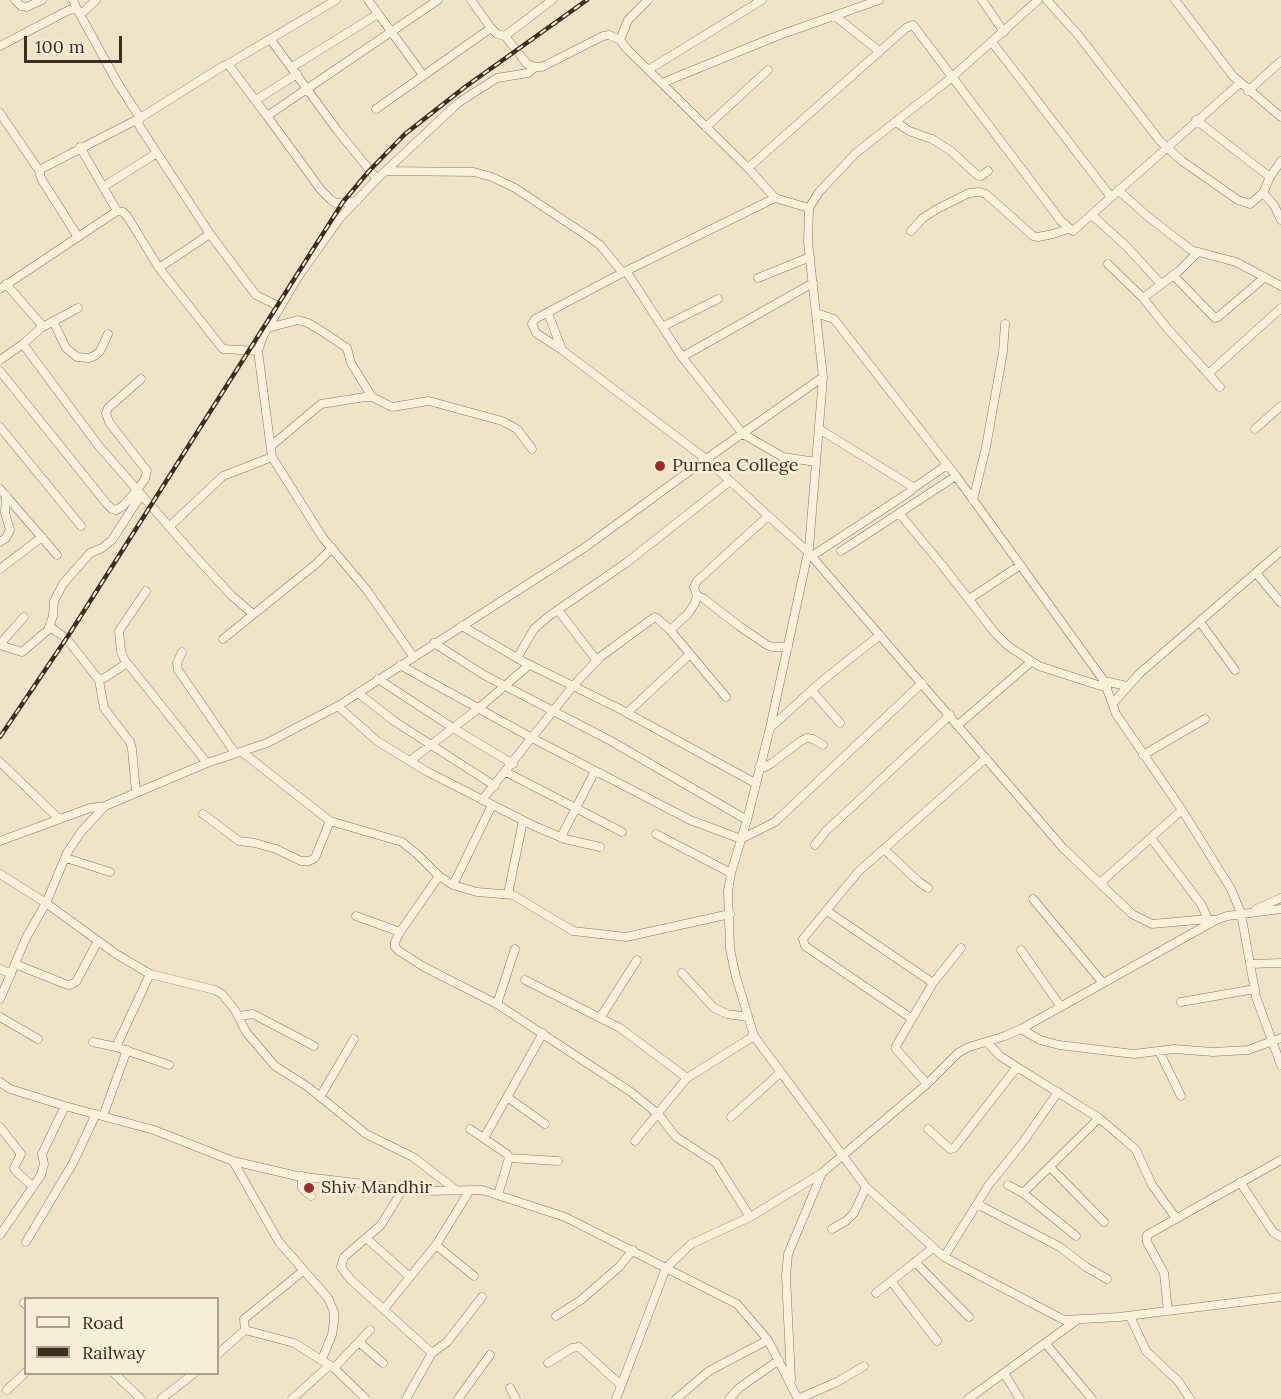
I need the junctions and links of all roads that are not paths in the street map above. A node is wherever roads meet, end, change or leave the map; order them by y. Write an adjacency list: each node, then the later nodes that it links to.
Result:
1 (15, 0): 2 (street)
2 (42, 0)
3 (73, 0): 18 (street)
4 (96, 0): 18 (street)
5 (336, 0): 25 (street)
6 (368, 0): 19 (street)
7 (438, 0): 22 (street)
8 (471, 0): 21 (street)
9 (552, 0): 24 (street)
10 (648, 0): 26 (street)
11 (762, 0): 17 (street)
12 (879, 0): 20 (street)
13 (982, 0): 23 (street)
14 (1038, 0): 23 (street)
15 (1047, 0): 52 (street)
16 (1175, 0): 39 (street)
17 (750, 3): 34 (street)
18 (79, 11): 28 (street); 47 (street)
19 (378, 14): 22 (street); 33 (street)
20 (835, 16): 29 (street); 38 (street)
21 (491, 28): 24 (street); 36 (street)
22 (391, 32): 36 (street); 40 (street)
23 (1004, 32): 27 (street)
24 (505, 36): 32 (street)
25 (270, 40): 31 (street); 33 (street)
26 (620, 40): 32 (street); 34 (street)
27 (992, 42): 37 (street); 65 (street)
28 (0, 46)
29 (879, 51): 37 (street); 56 (street)
30 (1281, 61): 41 (street)
31 (228, 64): 42 (street); 47 (street)
32 (535, 67): 57 (street)
33 (295, 70): 40 (street); 42 (street)
34 (648, 70): 38 (street)
35 (768, 70): 51 (street)
36 (423, 75): 43 (street)
37 (951, 78): 49 (street); 72 (street)
38 (662, 83): 51 (street)
39 (1240, 83): 41 (street); 48 (street)
40 (307, 89): 45 (street); 61 (street)
41 (1248, 91): 46 (street)
42 (256, 100): 45 (street)
43 (376, 109)
44 (0, 113): 50 (street)
45 (267, 116): 67 (street)
46 (1281, 117)
47 (140, 118): 53 (street); 54 (street)
48 (1196, 120): 52 (street); 60 (street)
49 (896, 122): 58 (street); 68 (street)
50 (3, 124): 59 (street)
51 (706, 127): 56 (street)
52 (1166, 146): 63 (street); 64 (street)
53 (80, 147): 59 (street); 62 (street)
54 (157, 153): 62 (street); 74 (street)
55 (1281, 161): 60 (street)
56 (748, 168): 66 (street)
57 (386, 171): 61 (street); 80 (street)
58 (988, 171)
59 (40, 172): 75 (street)
60 (1270, 177): 64 (street)
61 (377, 179): 67 (street)
62 (103, 187): 69 (street)
63 (1118, 190): 65 (street); 76 (street)
64 (1263, 193): 71 (street)
65 (1111, 197): 70 (street)
66 (775, 198): 68 (street); 80 (street)
67 (357, 201): 90 (street)
68 (809, 208): 77 (street)
69 (117, 212): 75 (street); 79 (street)
70 (1092, 214): 72 (street); 86 (street)
71 (1281, 220)
72 (1068, 229): 73 (street)
73 (911, 231)
74 (210, 234): 79 (street); 90 (street)
75 (78, 237): 87 (street)
76 (1197, 253): 81 (street); 82 (street)
77 (810, 257): 83 (street); 85 (street)
78 (1108, 264): 88 (street)
79 (159, 268): 103 (street)
80 (625, 272): 93 (street); 97 (street)
81 (1173, 275): 82 (street); 86 (street)
82 (1265, 277): 84 (street)
83 (758, 278)
84 (1279, 282)
85 (813, 283): 94 (street); 104 (street)
86 (1161, 284): 88 (street)
87 (3, 286): 98 (street)
88 (1143, 298): 107 (street)
89 (718, 299): 97 (street)
90 (280, 307): 99 (street)
91 (1281, 308): 107 (street)
92 (78, 309): 95 (street)
93 (548, 313): 102 (street); 102 (street)
94 (816, 314): 108 (street); 122 (street)
95 (53, 321): 98 (street); 100 (street)
96 (1005, 324): 128 (street)
97 (664, 326): 104 (street)
98 (41, 328): 101 (street)
99 (268, 328): 103 (street); 111 (street)
100 (108, 333)
101 (23, 344): 105 (street); 127 (street)
102 (562, 350): 120 (street)
103 (258, 351): 117 (street)
104 (682, 357): 116 (street)
105 (0, 360)
106 (0, 371): 127 (street)
107 (1208, 374): 110 (street)
108 (824, 377): 114 (street); 116 (street)
109 (141, 379): 127 (street)
110 (1220, 387)
111 (372, 397): 117 (street); 118 (street)
112 (1281, 406): 115 (street)
113 (0, 427): 131 (street)
114 (819, 429): 121 (street); 125 (street)
115 (1255, 429)
116 (743, 434): 120 (street); 121 (street)
117 (271, 446): 119 (street)
118 (532, 448)
119 (272, 457): 132 (street); 135 (street)
120 (706, 459): 124 (street); 151 (street)
121 (816, 462): 138 (street)
122 (948, 465): 123 (street); 125 (street)
123 (956, 476): 128 (street); 129 (street)
124 (730, 481): 130 (street); 147 (street)
125 (912, 489): 138 (street)
126 (3, 492): 133 (street); 134 (street)
127 (139, 493): 132 (street); 152 (street)
128 (973, 500): 140 (street)
129 (899, 513): 136 (street); 145 (street)
130 (768, 516): 138 (street); 144 (street)
131 (81, 526)
132 (170, 526): 148 (street)
133 (42, 537): 139 (street); 141 (street)
134 (0, 542)
135 (332, 548): 148 (street); 161 (street)
136 (841, 551)
137 (1281, 551): 142 (street)
138 (810, 554): 154 (street); 158 (street)
139 (57, 555)
140 (1019, 566): 145 (street); 172 (street)
141 (0, 569)
142 (1256, 573): 146 (street); 150 (street)
143 (146, 591): 165 (street)
144 (697, 596): 153 (street); 158 (street)
145 (969, 599): 164 (street)
146 (1281, 603)
147 (558, 610): 162 (street); 163 (street)
148 (253, 614): 155 (street)
149 (24, 617): 157 (street)
150 (1200, 622): 168 (street); 174 (street)
151 (462, 626): 156 (street); 162 (street)
152 (50, 627): 157 (street); 170 (street)
153 (670, 630): 160 (street); 163 (street)
154 (880, 635): 171 (street); 176 (street)
155 (223, 639)
156 (434, 643): 161 (street); 173 (street)
157 (0, 644)
158 (788, 647): 189 (street)
159 (182, 652): 193 (street)
160 (690, 654): 178 (street); 183 (street)
161 (413, 656): 167 (street)
162 (517, 658): 166 (street)
163 (597, 661): 175 (street)
164 (1030, 662): 172 (street); 187 (street)
165 (128, 663): 170 (street); 198 (street)
166 (529, 664): 173 (street); 175 (street)
167 (400, 665): 169 (street); 181 (street)
168 (1235, 670)
169 (378, 679): 177 (street); 188 (street)
170 (99, 680): 205 (street)
171 (922, 683): 184 (street); 220 (street)
172 (1106, 685): 174 (street); 179 (street)
173 (503, 686): 181 (street); 182 (street)
174 (1127, 686): 179 (street)
175 (573, 687): 182 (street); 183 (street)
176 (812, 691): 186 (street); 189 (street)
177 (358, 693): 180 (street); 191 (street)
178 (726, 697)
179 (1113, 703): 194 (street)
180 (338, 706): 193 (street); 196 (street)
181 (479, 708): 188 (street); 190 (street)
182 (553, 712): 190 (street); 213 (street)
183 (627, 713): 203 (street)
184 (950, 715): 187 (street); 222 (street)
185 (1204, 719): 194 (street)
186 (840, 723)
187 (958, 725): 195 (street)
188 (453, 728): 191 (street); 199 (street)
189 (770, 728): 200 (street)
190 (532, 738): 199 (street); 201 (street)
191 (432, 745): 196 (street); 204 (street)
192 (823, 745): 200 (street)
193 (238, 752): 198 (street); 214 (street)
194 (1143, 755): 210 (street)
195 (986, 758): 224 (street); 230 (street)
196 (410, 761): 206 (street)
197 (0, 762): 212 (street)
198 (207, 763): 205 (street)
199 (513, 764): 202 (street)
200 (759, 767): 203 (street)
201 (595, 771): 209 (street); 220 (street)
202 (506, 772): 204 (street); 209 (street)
203 (755, 783): 213 (street)
204 (495, 786): 206 (street)
205 (136, 792): 208 (street)
206 (482, 800): 207 (street)
207 (492, 805): 215 (street); 231 (street)
208 (105, 806): 212 (street); 225 (street)
209 (575, 808): 216 (street); 218 (street)
210 (1182, 810): 219 (street); 239 (street)
211 (203, 814): 214 (street)
212 (59, 819): 221 (street)
213 (747, 820): 220 (street)
214 (330, 821): 229 (street)
215 (524, 821): 218 (street); 233 (street)
216 (622, 832)
217 (656, 834): 227 (street)
218 (561, 837): 223 (street)
219 (1151, 838): 230 (street); 242 (street)
220 (741, 839): 227 (street)
221 (0, 842)
222 (815, 845)
223 (600, 847)
224 (885, 850): 232 (street); 238 (street)
225 (66, 858): 226 (street); 236 (street)
226 (110, 872)
227 (731, 873): 240 (street)
228 (0, 874): 236 (street)
229 (439, 876): 231 (street); 243 (street)
230 (1100, 883): 242 (street)
231 (453, 885): 233 (street)
232 (928, 888)
233 (508, 894): 240 (street)
234 (1281, 898): 239 (street)
235 (1033, 899): 258 (street)
236 (46, 903): 244 (street); 250 (street)
237 (1281, 909): 239 (street)
238 (826, 911): 257 (street); 268 (street)
239 (1245, 913): 242 (street); 251 (street)
240 (730, 914): 266 (street)
241 (356, 916): 243 (street)
242 (1212, 920): 258 (street)
243 (400, 932): 262 (street)
244 (98, 941): 250 (street); 255 (street)
245 (961, 948): 257 (street)
246 (515, 949): 262 (street)
247 (1021, 950): 263 (street)
248 (638, 960): 267 (street)
249 (1281, 963): 251 (street)
250 (15, 964): 254 (street)
251 (1250, 964): 259 (street)
252 (0, 969): 254 (street)
253 (681, 973): 266 (street)
254 (11, 974): 260 (street)
255 (150, 975): 264 (street); 279 (street)
256 (525, 980): 267 (street)
257 (933, 983): 268 (street)
258 (1104, 983): 263 (street)
259 (1255, 989): 261 (street); 275 (street)
260 (0, 999)
261 (1181, 1002)
262 (497, 1004): 270 (street)
263 (1061, 1007): 269 (street)
264 (238, 1016): 278 (street); 293 (street)
265 (0, 1017): 273 (street)
266 (748, 1017): 271 (street)
267 (600, 1018): 286 (street)
268 (911, 1018): 288 (street)
269 (1021, 1029): 277 (street); 281 (street)
270 (543, 1034): 294 (street); 296 (street)
271 (754, 1036): 285 (street); 286 (street)
272 (1281, 1038): 275 (street)
273 (38, 1039)
274 (354, 1039): 293 (street)
275 (1272, 1041): 281 (street); 283 (street)
276 (93, 1042): 279 (street)
277 (987, 1042): 284 (street); 288 (street)
278 (314, 1046)
279 (116, 1047): 280 (street)
280 (127, 1050): 282 (street); 297 (street)
281 (1159, 1051): 292 (street)
282 (169, 1065)
283 (1281, 1065)
284 (1017, 1068): 291 (street); 303 (street)
285 (780, 1073): 298 (street); 306 (street)
286 (687, 1078): 296 (street)
287 (0, 1082): 289 (street)
288 (927, 1084): 306 (street)
289 (10, 1089): 290 (street); 295 (street)
290 (0, 1091)
291 (1058, 1092): 299 (street); 324 (street)
292 (1181, 1095)
293 (320, 1097): 319 (street)
294 (507, 1097): 300 (street); 304 (street)
295 (65, 1106): 297 (street); 316 (street)
296 (658, 1114): 305 (street); 325 (street)
297 (99, 1115): 309 (street); 333 (street)
298 (730, 1117)
299 (1099, 1119): 311 (street); 326 (street)
300 (545, 1124)
301 (0, 1127): 316 (street)
302 (470, 1129): 304 (street)
303 (928, 1129)
304 (484, 1138): 307 (street)
305 (635, 1141)
306 (843, 1156): 312 (street); 317 (street)
307 (509, 1158): 310 (street); 322 (street)
308 (1281, 1160): 314 (street)
309 (233, 1161): 313 (street); 340 (street)
310 (558, 1161)
311 (1050, 1167): 321 (street); 327 (street)
312 (822, 1173): 325 (street); 373 (street)
313 (302, 1176): 318 (street); 323 (street)
314 (1240, 1182): 326 (street); 331 (street)
315 (1008, 1185): 321 (street)
316 (33, 1187): 329 (street)
317 (866, 1187): 328 (street); 335 (street)
318 (403, 1189): 319 (street); 332 (street)
319 (456, 1190): 320 (street)
320 (470, 1190): 322 (street); 334 (street)
321 (1023, 1193): 330 (street)
322 (498, 1195): 336 (street)
323 (310, 1196)
324 (977, 1204): 337 (street); 343 (street)
325 (750, 1217): 339 (street)
326 (1176, 1218): 349 (street)
327 (1104, 1222)
328 (832, 1229)
329 (0, 1235)
330 (1076, 1236)
331 (1281, 1237)
332 (366, 1238): 342 (street); 348 (street)
333 (26, 1242)
334 (436, 1245): 341 (street); 342 (street)
335 (933, 1248): 337 (street); 338 (street)
336 (633, 1250): 339 (street); 350 (street)
337 (944, 1257): 353 (street)
338 (915, 1262): 344 (street); 352 (street)
339 (667, 1267): 356 (street); 374 (street)
340 (303, 1271): 354 (street); 363 (street)
341 (474, 1276)
342 (410, 1277): 348 (street)
343 (1107, 1279)
344 (891, 1281): 345 (street); 357 (street)
345 (876, 1293)
346 (482, 1297): 361 (street)
347 (1281, 1297): 349 (street)
348 (384, 1309): 361 (street)
349 (1168, 1311): 351 (street)
350 (556, 1316)
351 (1130, 1316): 353 (street); 391 (street)
352 (969, 1317)
353 (1078, 1319): 359 (street)
354 (245, 1330): 360 (street); 363 (street)
355 (370, 1330): 358 (street)
356 (768, 1340): 364 (street); 385 (street)
357 (937, 1341)
358 (359, 1342): 365 (street); 367 (street)
359 (1046, 1344): 370 (street); 390 (street)
360 (219, 1353)
361 (432, 1353): 381 (street)
362 (490, 1355): 382 (street)
363 (321, 1359): 367 (street)
364 (779, 1360): 373 (street); 386 (street)
365 (383, 1363)
366 (548, 1363): 374 (street)
367 (332, 1366): 379 (street); 380 (street)
368 (864, 1366): 387 (street)
369 (24, 1374): 376 (street)
370 (1004, 1374): 388 (street); 389 (street)
371 (116, 1375): 377 (street)
372 (192, 1375): 378 (street)
373 (791, 1383): 387 (street)
374 (621, 1385): 384 (street)
375 (510, 1388): 383 (street)
376 (8, 1390)
377 (141, 1399)
378 (161, 1399)
379 (292, 1399)
380 (366, 1399)
381 (406, 1399)
382 (458, 1399)
383 (516, 1399)
384 (616, 1399)
385 (676, 1399)
386 (729, 1399)
387 (798, 1399)
388 (968, 1399)
389 (1020, 1399)
390 (1092, 1399)
391 (1190, 1399)

